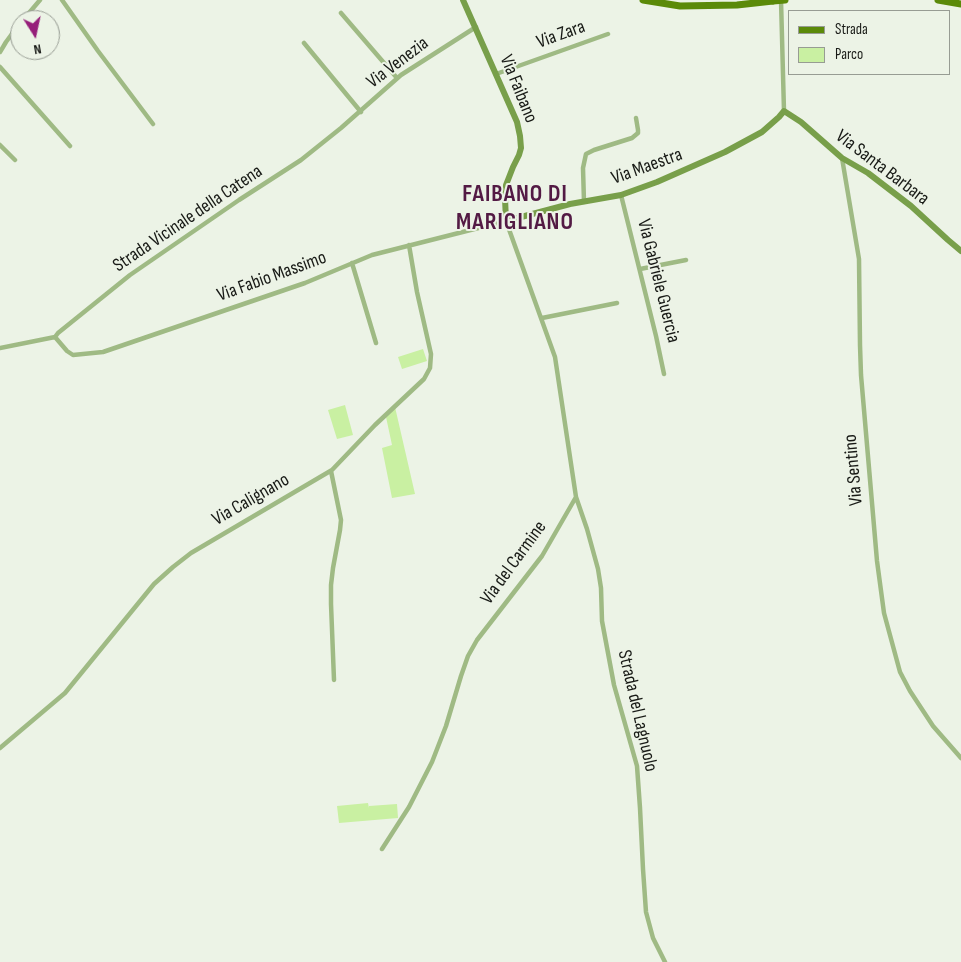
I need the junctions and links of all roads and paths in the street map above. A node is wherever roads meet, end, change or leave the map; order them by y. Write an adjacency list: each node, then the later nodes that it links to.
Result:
1 (40, 0): 9 (street)
2 (62, 0): 22 (street)
3 (463, 0): 11 (street, Via Faibano)
4 (643, 0): 7 (main road)
5 (785, 0): 7 (main road, bridge)
6 (938, 0): 8 (main road)
7 (777, 1): 19 (street)
8 (961, 4)
9 (32, 10)
10 (341, 13): 18 (street)
11 (476, 27): 17 (street, Via Faibano); 18 (street, Via Venezia)
12 (608, 34): 17 (street, Via Zara)
13 (10, 37): 15 (street)
14 (304, 43): 20 (street)
15 (0, 52)
16 (0, 67): 25 (street)
17 (496, 74): 30 (street, Via Faibano)
18 (397, 78): 20 (street, Via Venezia)
19 (784, 111): 26 (street, Via Santa Barbara); 28 (street, Via Maestra)
20 (361, 112): 23 (street, Via Venezia)
21 (636, 118): 29 (street)
22 (153, 124)
23 (341, 128): 38 (street, Strada Vicinale della Catena)
24 (0, 144): 27 (street)
25 (70, 146)
26 (842, 158): 32 (street, Via Santa Barbara); 46 (street, Via Sentino)
27 (14, 160)
28 (621, 195): 29 (street, Via Maestra); 35 (street, Via Gabriele Guercia)
29 (584, 202): 30 (street, Via Maestra)
30 (506, 221): 31 (street, Via Fabio Massimo); 37 (street)
31 (409, 245): 34 (street, Via Fabio Massimo); 42 (street, Via Calignano)
32 (961, 250)
33 (686, 260): 35 (street)
34 (352, 263): 38 (street, Via Fabio Massimo); 39 (street)
35 (640, 269): 41 (street, Via Gabriele Guercia)
36 (617, 302): 37 (street)
37 (542, 318): 43 (street)
38 (55, 337): 40 (street)
39 (376, 344)
40 (0, 348)
41 (664, 374)
42 (331, 470): 44 (street); 45 (street, Via Calignano)
43 (576, 497): 47 (street, Via del Carmine); 48 (street, Strada del Lagnuolo)
44 (334, 680)
45 (0, 748)
46 (961, 758)
47 (382, 849)
48 (665, 962)

